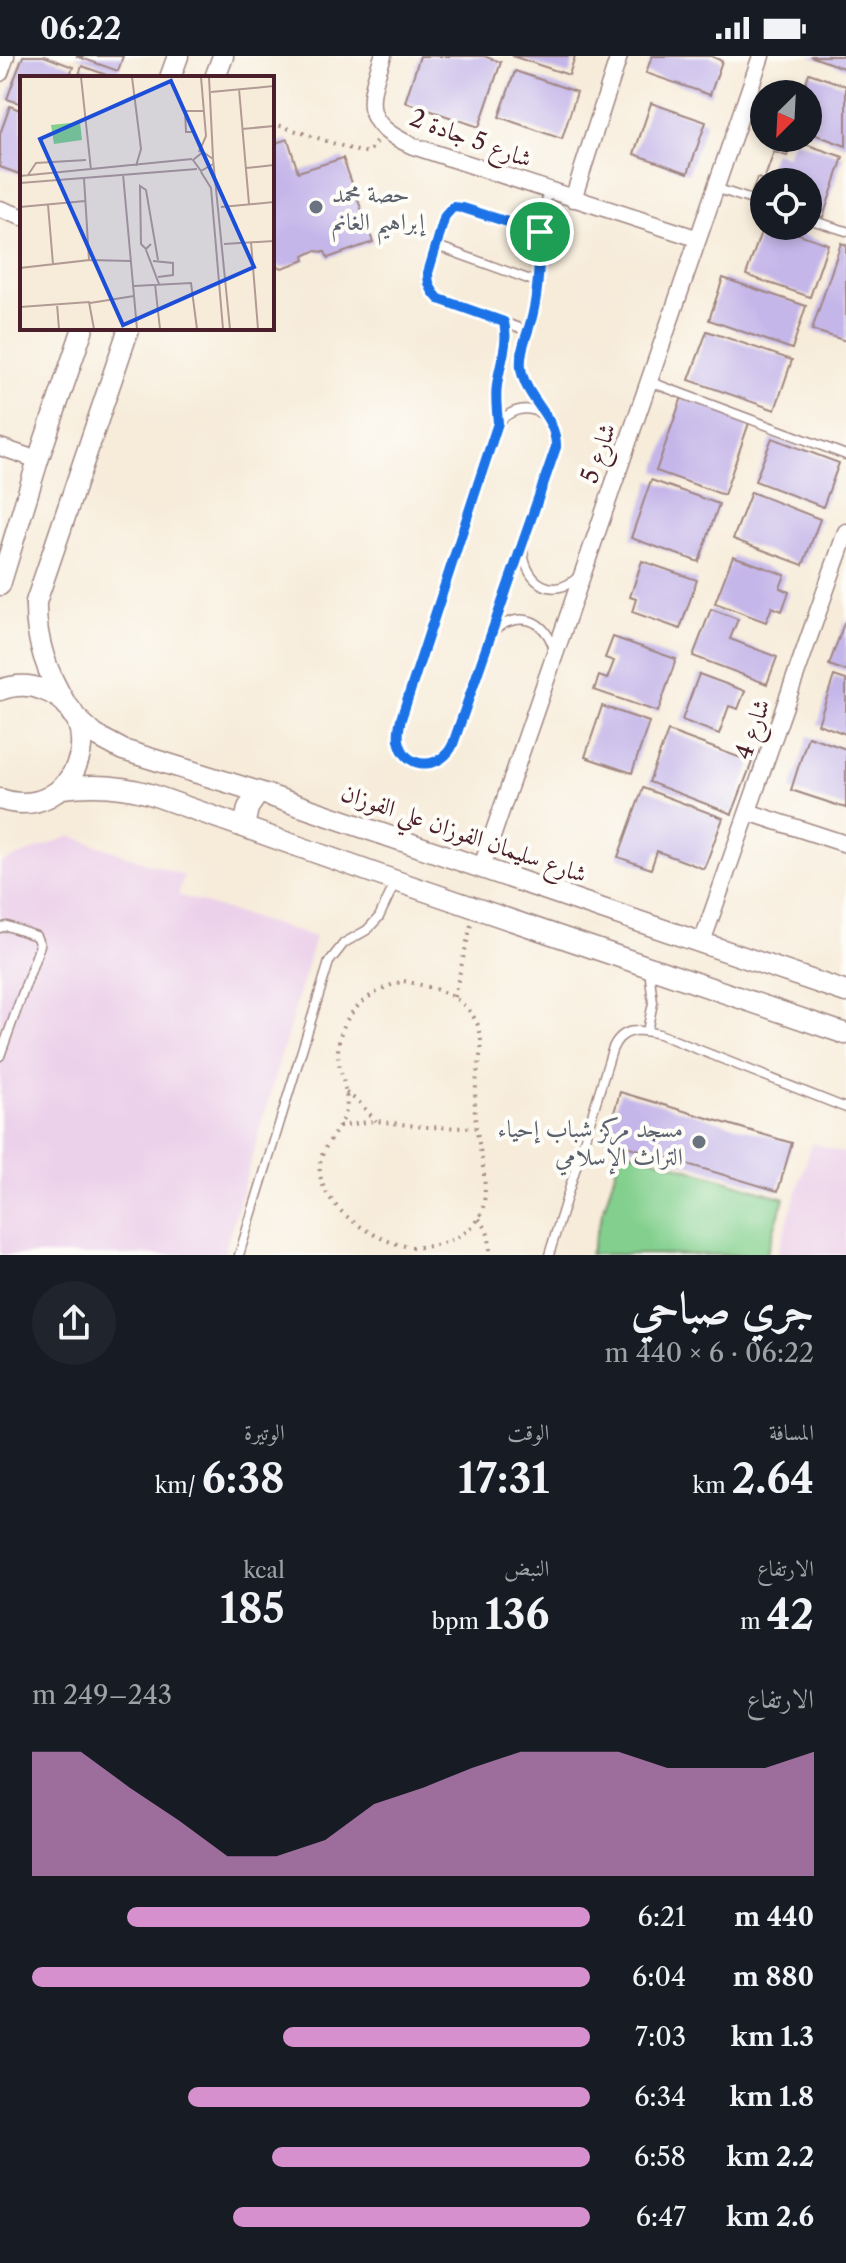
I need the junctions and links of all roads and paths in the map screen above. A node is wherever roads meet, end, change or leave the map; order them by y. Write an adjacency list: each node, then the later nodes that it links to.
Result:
1 (6, 56): 7 (street)
2 (178, 56): 8 (street)
3 (223, 56): 9 (street)
4 (383, 56): 11 (street, شارع 5 جادة 2)
5 (619, 56): 14 (street)
6 (761, 56): 12 (street, شارع 5)
7 (0, 73)
8 (171, 76)
9 (216, 76)
10 (274, 124): 11 (path)
11 (384, 129): 13 (street, شارع 5 جادة 2)
12 (715, 188): 15 (lane); 21 (street, شارع 5)
13 (549, 191): 14 (street, شارع 5 جادة 2); 20 (lane)
14 (573, 199): 21 (street, شارع 5 جادة 2)
15 (750, 199)
16 (0, 209): 17 (street)
17 (20, 216)
18 (822, 223): 19 (lane)
19 (846, 231)
20 (540, 232): 22 (lane); 23 (lane)
21 (696, 238): 28 (street, شارع 5)
22 (437, 246): 23 (lane); 24 (lane)
23 (539, 283): 27 (lane)
24 (504, 322): 27 (lane); 30 (lane)
25 (82, 330): 33 (street)
26 (128, 330): 41 (street)
27 (528, 331): 29 (lane)
28 (648, 381): 32 (lane); 36 (street, شارع 5)
29 (546, 417): 30 (lane); 35 (lane)
30 (498, 423): 38 (lane)
31 (0, 447): 33 (street)
32 (846, 455)
33 (38, 460): 37 (street)
34 (846, 532): 46 (street, شارع 4)
35 (523, 546): 36 (lane); 38 (lane)
36 (582, 573): 39 (street, شارع 5)
37 (0, 585)
38 (494, 630): 39 (lane)
39 (555, 653): 50 (street, شارع 5)
40 (0, 690): 41 (street)
41 (69, 710): 42 (street); 43 (street, شارع سليمان الفوزان علي الفوزان)
42 (62, 788): 45 (street); 48 (street)
43 (259, 792): 48 (street); 50 (street, شارع سليمان الفوزان علي الفوزان)
44 (0, 799): 45 (street)
45 (30, 803): 47 (street)
46 (748, 812): 49 (street); 54 (street, شارع 4)
47 (0, 814)
48 (244, 827): 51 (street)
49 (846, 844)
50 (482, 866): 54 (street, شارع سليمان الفوزان علي الفوزان)
51 (396, 881): 52 (street); 67 (lane)
52 (475, 908): 55 (street); 57 (path)
53 (0, 928): 60 (lane)
54 (702, 942): 56 (street, شارع سليمان الفوزان علي الفوزان)
55 (649, 967): 58 (lane); 59 (street)
56 (846, 992)
57 (454, 997): 61 (path); 65 (path)
58 (647, 1031): 62 (lane); 69 (lane)
59 (846, 1034)
60 (0, 1056)
61 (345, 1092): 63 (path); 64 (path)
62 (846, 1108)
63 (376, 1121): 64 (path); 65 (path)
64 (339, 1126): 66 (path)
65 (476, 1128): 66 (path)
66 (479, 1219): 68 (path)
67 (239, 1255)
68 (490, 1255)
69 (549, 1255)

